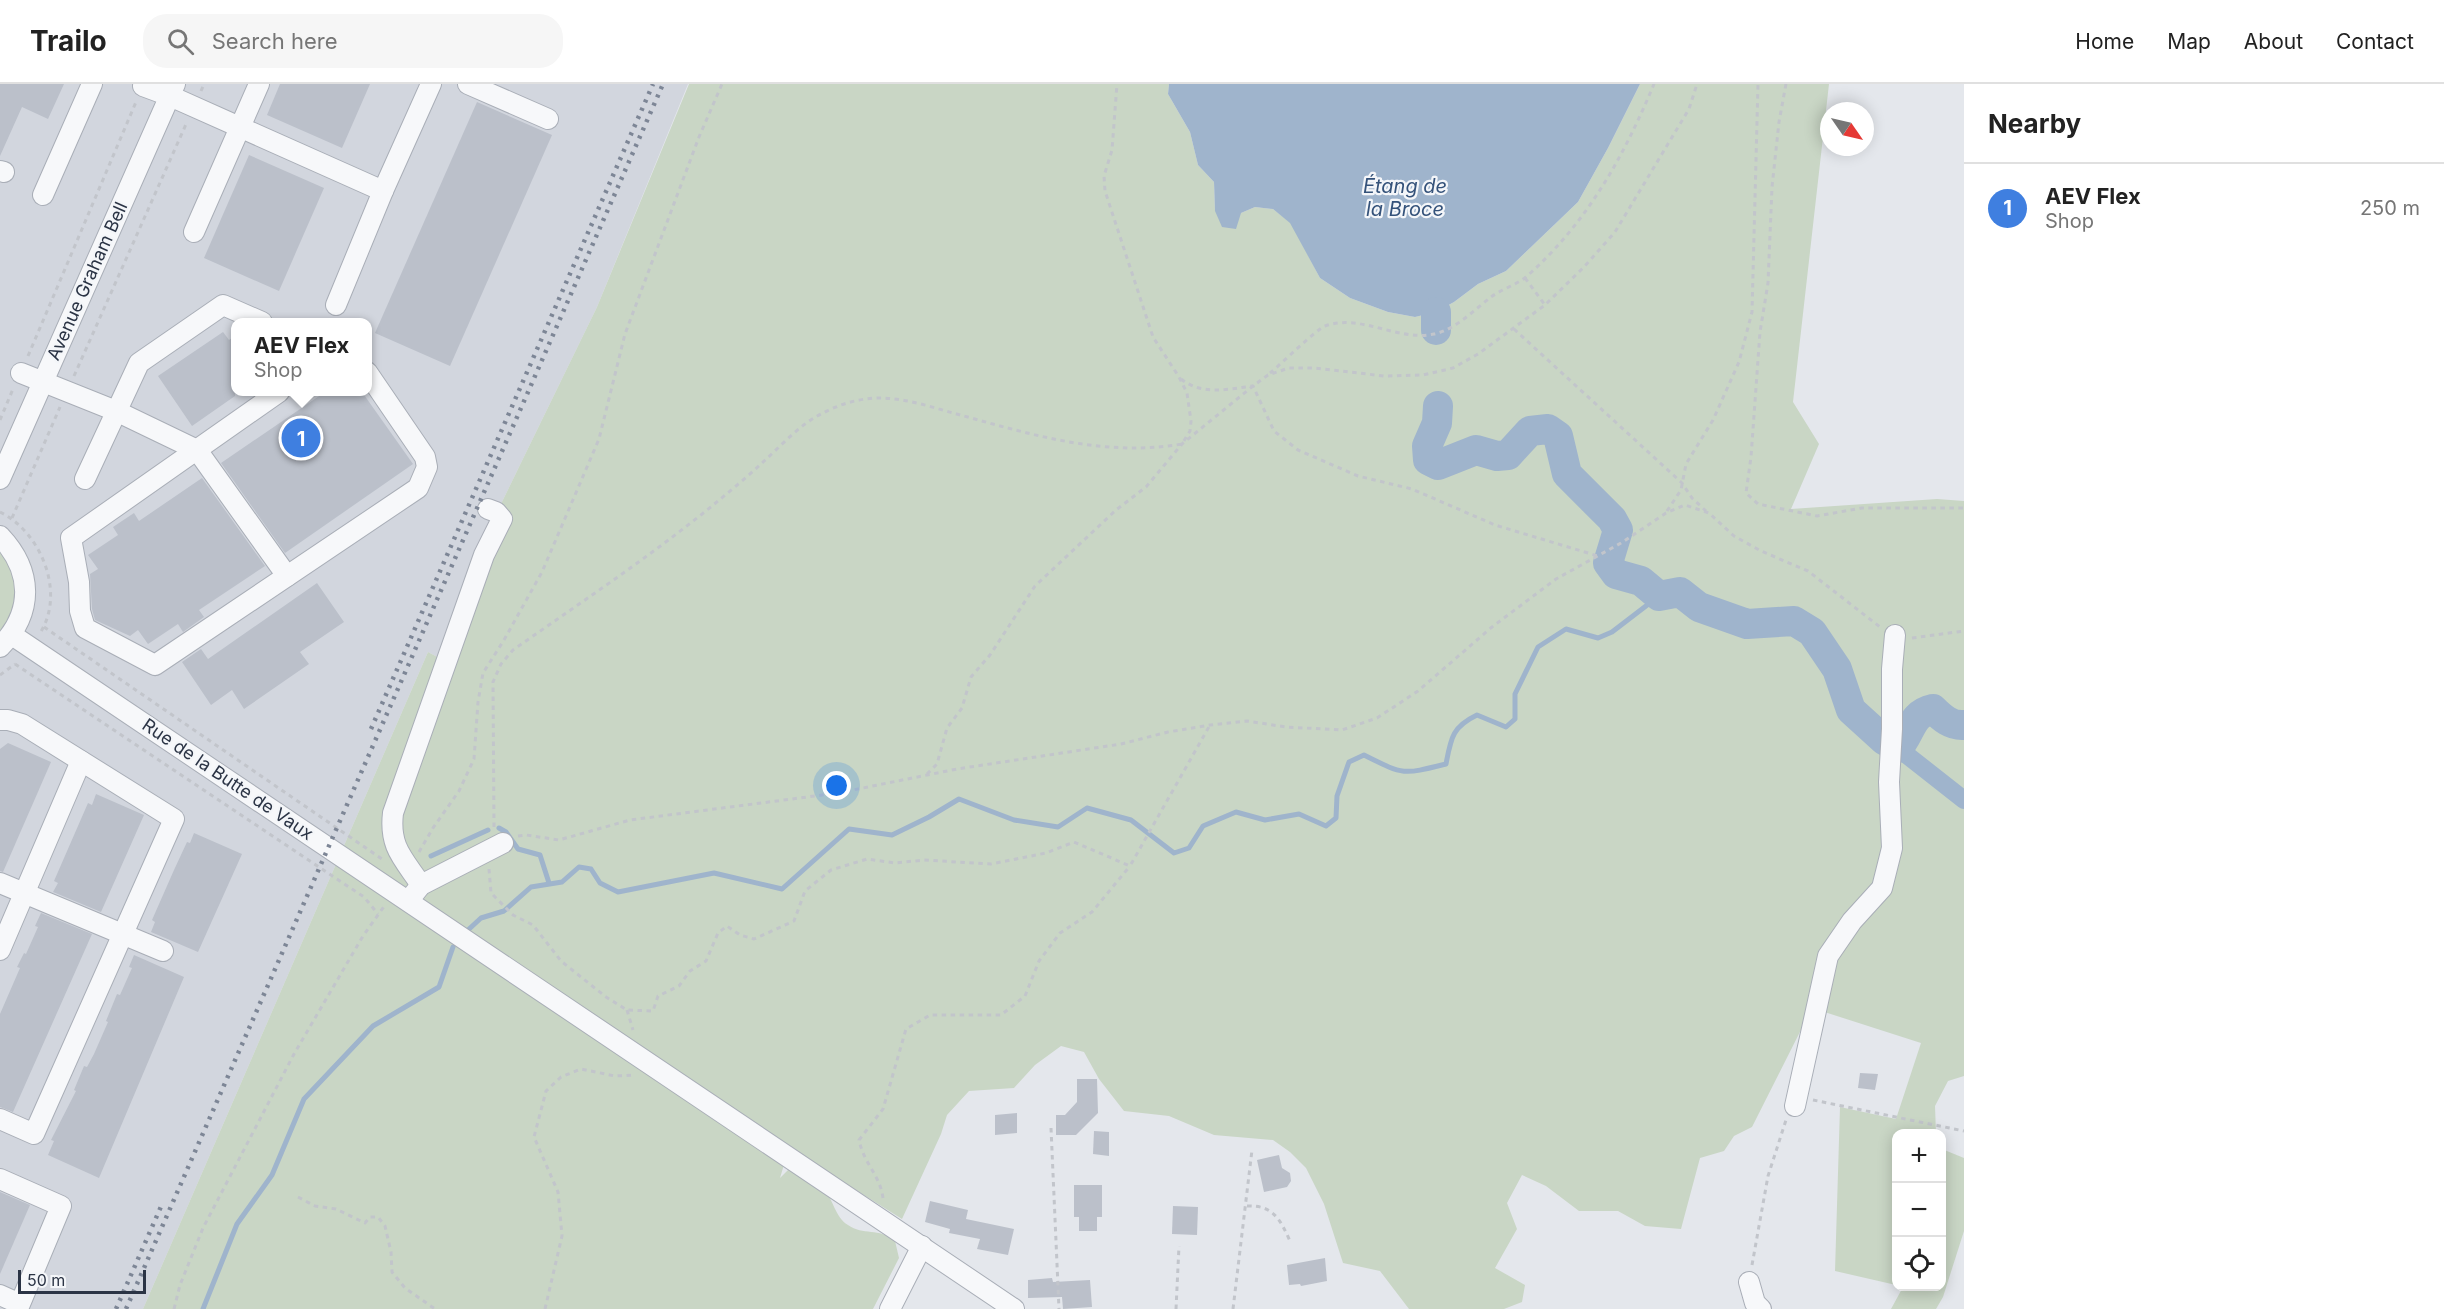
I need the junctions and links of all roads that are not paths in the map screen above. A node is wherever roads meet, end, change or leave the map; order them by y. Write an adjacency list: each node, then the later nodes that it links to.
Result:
1 (92, 84): 10 (street)
2 (259, 84): 8 (street)
3 (431, 84): 9 (street)
4 (468, 84): 7 (street)
5 (143, 86): 6 (street)
6 (172, 90): 8 (street); 16 (street, Avenue Graham Bell)
7 (548, 119)
8 (240, 127): 9 (street); 11 (street)
9 (383, 191): 12 (street)
10 (43, 195)
11 (194, 232)
12 (336, 304)
13 (253, 318): 18 (street)
14 (21, 373): 16 (street)
15 (372, 379): 24 (street)
16 (42, 382): 18 (street); 20 (street, Avenue Graham Bell)
17 (273, 396): 19 (street)
18 (116, 411): 19 (street); 21 (street)
19 (197, 450): 24 (street); 24 (street)
20 (0, 479)
21 (85, 479)
22 (488, 508): 31 (street)
23 (0, 536): 26 (street)
24 (287, 576)
25 (1895, 635): 36 (street)
26 (6, 641): 31 (street, Rue de la Butte de Vaux)
27 (0, 720): 28 (street)
28 (81, 761): 32 (street); 33 (street)
29 (503, 844): 31 (street)
30 (0, 883): 32 (street)
31 (407, 885): 39 (street, Rue de la Butte de Vaux)
32 (25, 893): 33 (street); 34 (street)
33 (123, 934): 35 (street); 37 (street)
34 (0, 950)
35 (163, 951)
36 (1795, 1106)
37 (0, 1119)
38 (0, 1179): 41 (street)
39 (922, 1246): 42 (street); 43 (street, Rue de la Butte de Vaux)
40 (1749, 1282): 44 (street)
41 (0, 1295)
42 (890, 1309)
43 (1014, 1309)
44 (1761, 1309)

